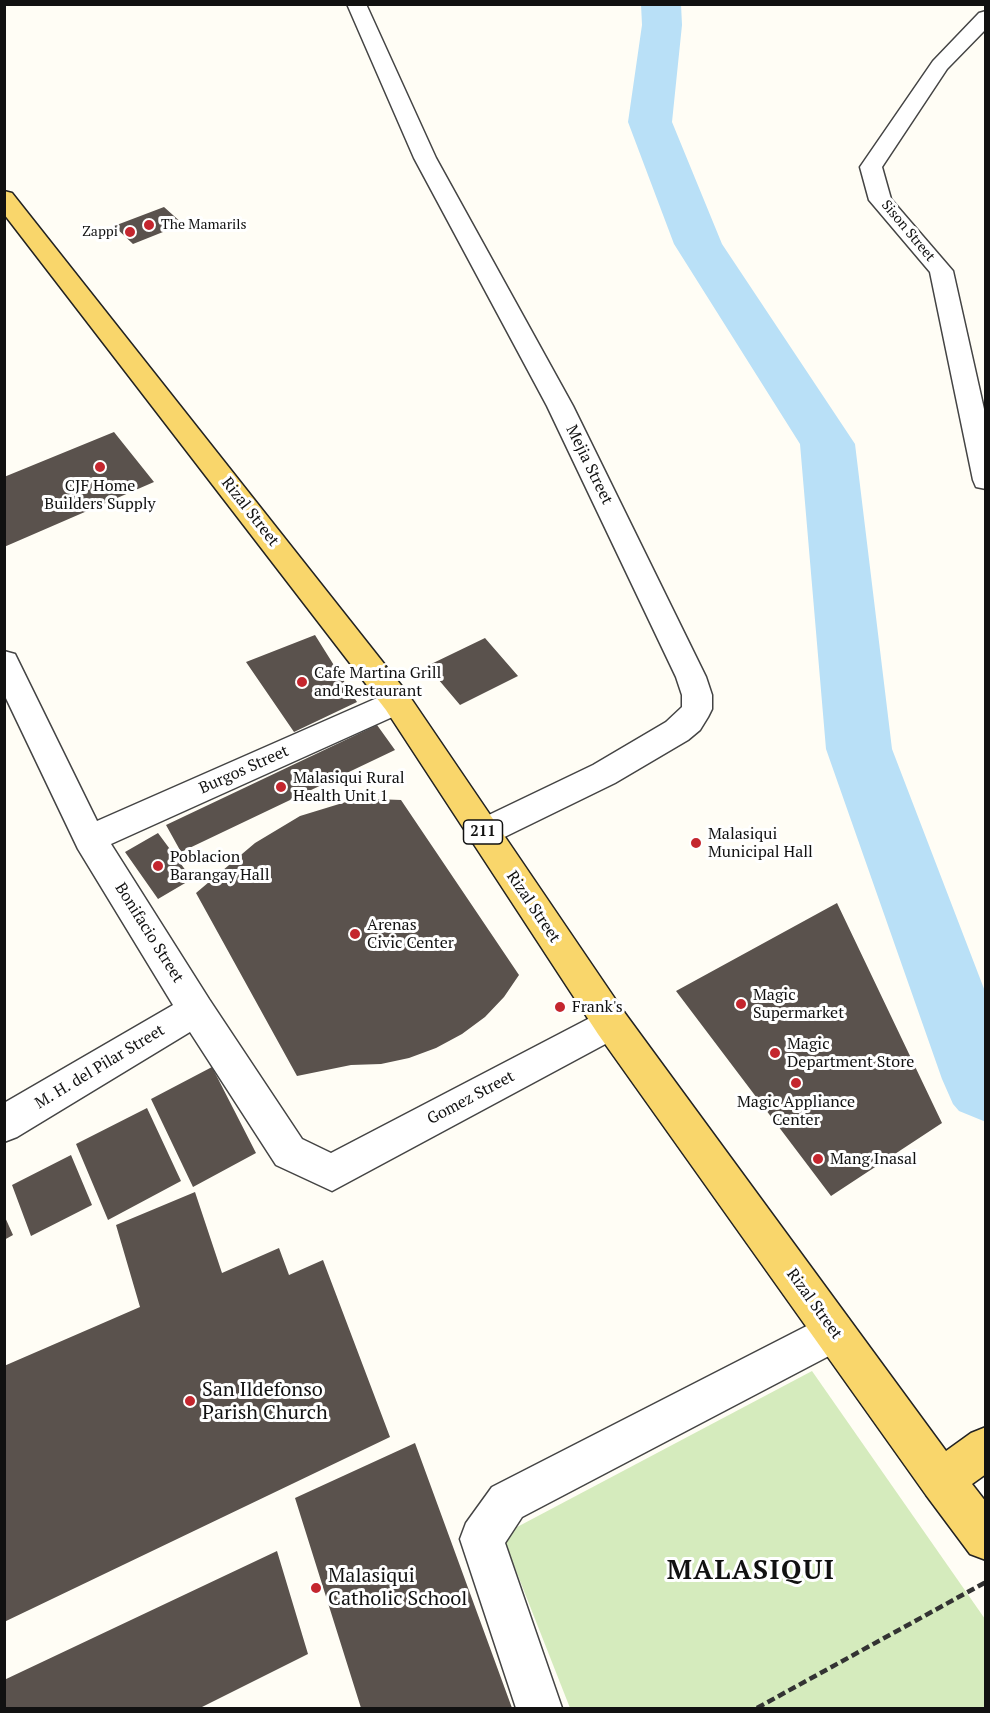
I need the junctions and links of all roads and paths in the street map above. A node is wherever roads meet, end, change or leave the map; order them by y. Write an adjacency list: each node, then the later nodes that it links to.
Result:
1 (356, 4): 7 (street, Mejia Street)
2 (986, 17): 4 (street, Sison Street)
3 (4, 198): 6 (main road, Rizal Street / 211)
4 (986, 480)
5 (4, 662): 8 (street, Bonifacio Street)
6 (397, 702): 7 (main road, Rizal Street / 211); 8 (street, Burgos Street)
7 (484, 833): 10 (main road, Rizal Street / 211)
8 (90, 838): 9 (street, Bonifacio Street)
9 (196, 1010): 11 (street, M. H. del Pilar Street); 12 (street, Bonifacio Street)
10 (611, 1023): 12 (street, Gomez Street); 13 (main road, Rizal Street / 211)
11 (4, 1124)
12 (332, 1173)
13 (834, 1332): 15 (main road, Rizal Street / 211); 18 (street)
14 (986, 1448): 15 (main road)
15 (941, 1480): 16 (main road, Rizal Street / 211)
16 (986, 1538)
17 (986, 1582): 19 (path)
18 (539, 1708)
19 (757, 1708)

